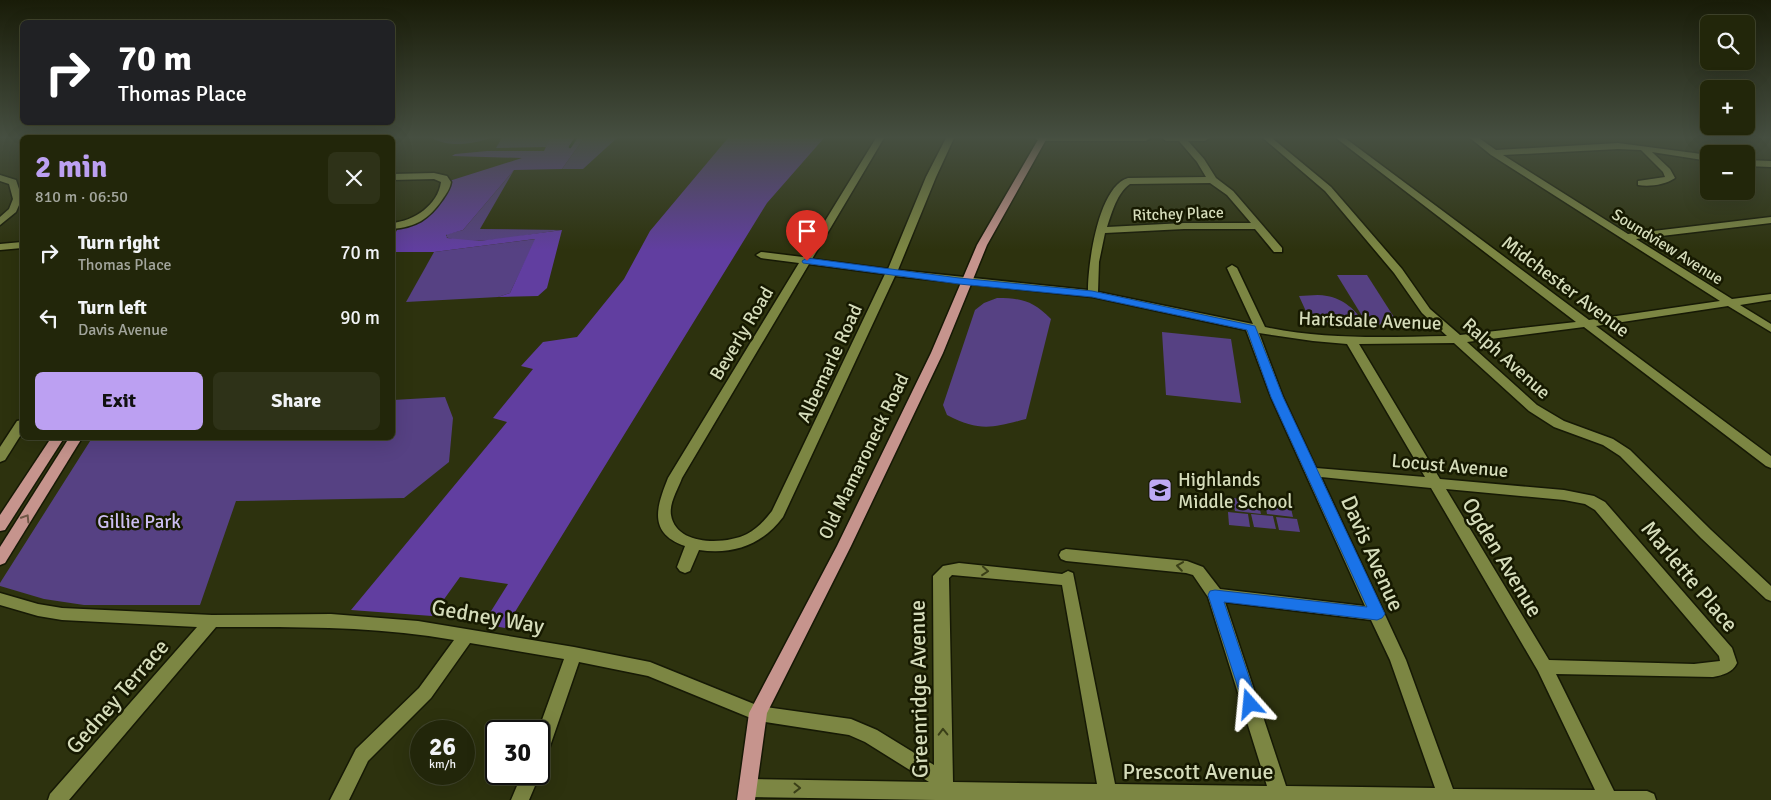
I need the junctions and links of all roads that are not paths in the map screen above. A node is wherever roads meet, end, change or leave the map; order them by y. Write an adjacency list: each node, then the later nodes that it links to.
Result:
1 (858, 175): 27 (street, Beverly Road)
2 (932, 175): 29 (street, Albemarle Road)
3 (1020, 175): 30 (main road, Old Mamaroneck Road)
4 (1209, 175): 12 (street)
5 (1312, 175): 37 (street, Ralph Avenue)
6 (1390, 175): 34 (street, Midchester Avenue)
7 (1530, 175): 20 (street, Soundview Avenue)
8 (1669, 175): 14 (street)
9 (395, 177): 17 (street)
10 (0, 178): 13 (street)
11 (20, 178): 13 (street)
12 (1212, 180): 18 (street); 19 (street)
13 (13, 182): 16 (street)
14 (1641, 183)
15 (1771, 220): 20 (street)
16 (0, 222)
17 (395, 226)
18 (1257, 226): 19 (street, Ritchey Place); 25 (street)
19 (1101, 230): 31 (street)
20 (1626, 237): 33 (street, Soundview Avenue)
21 (20, 239): 22 (street)
22 (0, 240)
23 (20, 245): 24 (street)
24 (0, 247)
25 (1278, 250)
26 (760, 255): 27 (street, Hartsdale Avenue)
27 (807, 261): 29 (street, Hartsdale Avenue); 48 (street, Beverly Road)
28 (1232, 268): 35 (street, Davis Avenue)
29 (892, 272): 30 (street, Hartsdale Avenue); 48 (street, Albemarle Road)
30 (965, 282): 31 (street, Hartsdale Avenue); 60 (main road, Old Mamaroneck Road)
31 (1092, 294): 35 (street, Hartsdale Avenue)
32 (1771, 297): 33 (street, Hartsdale Avenue)
33 (1730, 302): 34 (street, Hartsdale Avenue); 36 (street, Soundview Avenue)
34 (1586, 323): 37 (street, Hartsdale Avenue); 43 (street, Midchester Avenue)
35 (1256, 329): 38 (street, Hartsdale Avenue); 44 (street, Davis Avenue)
36 (1771, 329)
37 (1458, 339): 38 (street, Hartsdale Avenue); 53 (street, Ralph Avenue)
38 (1351, 340): 45 (street, Ogden Avenue)
39 (20, 427): 42 (street)
40 (56, 440): 47 (main road)
41 (74, 440): 50 (main road, one-way to 41)
42 (0, 457)
43 (1771, 463)
44 (1313, 472): 45 (street, Locust Avenue); 55 (street, Davis Avenue)
45 (1435, 482): 46 (street, Locust Avenue); 59 (street, Ogden Avenue)
46 (1583, 499): 59 (street, Marlette Place)
47 (0, 526)
48 (692, 543): 51 (street)
49 (1066, 555): 52 (street, one-way to 49)
50 (0, 559)
51 (685, 568)
52 (1215, 595): 55 (street); 66 (street)
53 (1771, 595)
54 (0, 599): 56 (street, Gedney Way)
55 (1377, 614): 67 (street, Davis Avenue)
56 (212, 621): 57 (street, Gedney Way); 68 (street, Gedney Terrace)
57 (465, 636): 58 (street, Gedney Way); 69 (street)
58 (574, 654): 60 (street, Gedney Way); 61 (street)
59 (1544, 667): 71 (street, Ogden Avenue)
60 (758, 713): 63 (street, Gedney Way); 64 (main road, Old Mamaroneck Road)
61 (550, 721)
62 (526, 785): 70 (street)
63 (944, 790): 64 (street, Prescott Avenue, one-way to 63); 65 (street, Prescott Avenue); 65 (street, Greenridge Avenue, one-way to 65)
64 (747, 794)
65 (1109, 797): 66 (street, Prescott Avenue)
66 (1280, 797): 67 (street, Prescott Avenue)
67 (1447, 798): 71 (street, Prescott Avenue)
68 (57, 800)
69 (338, 800)
70 (520, 800)
71 (1609, 800): 72 (street, Prescott Avenue)
72 (1647, 800)

